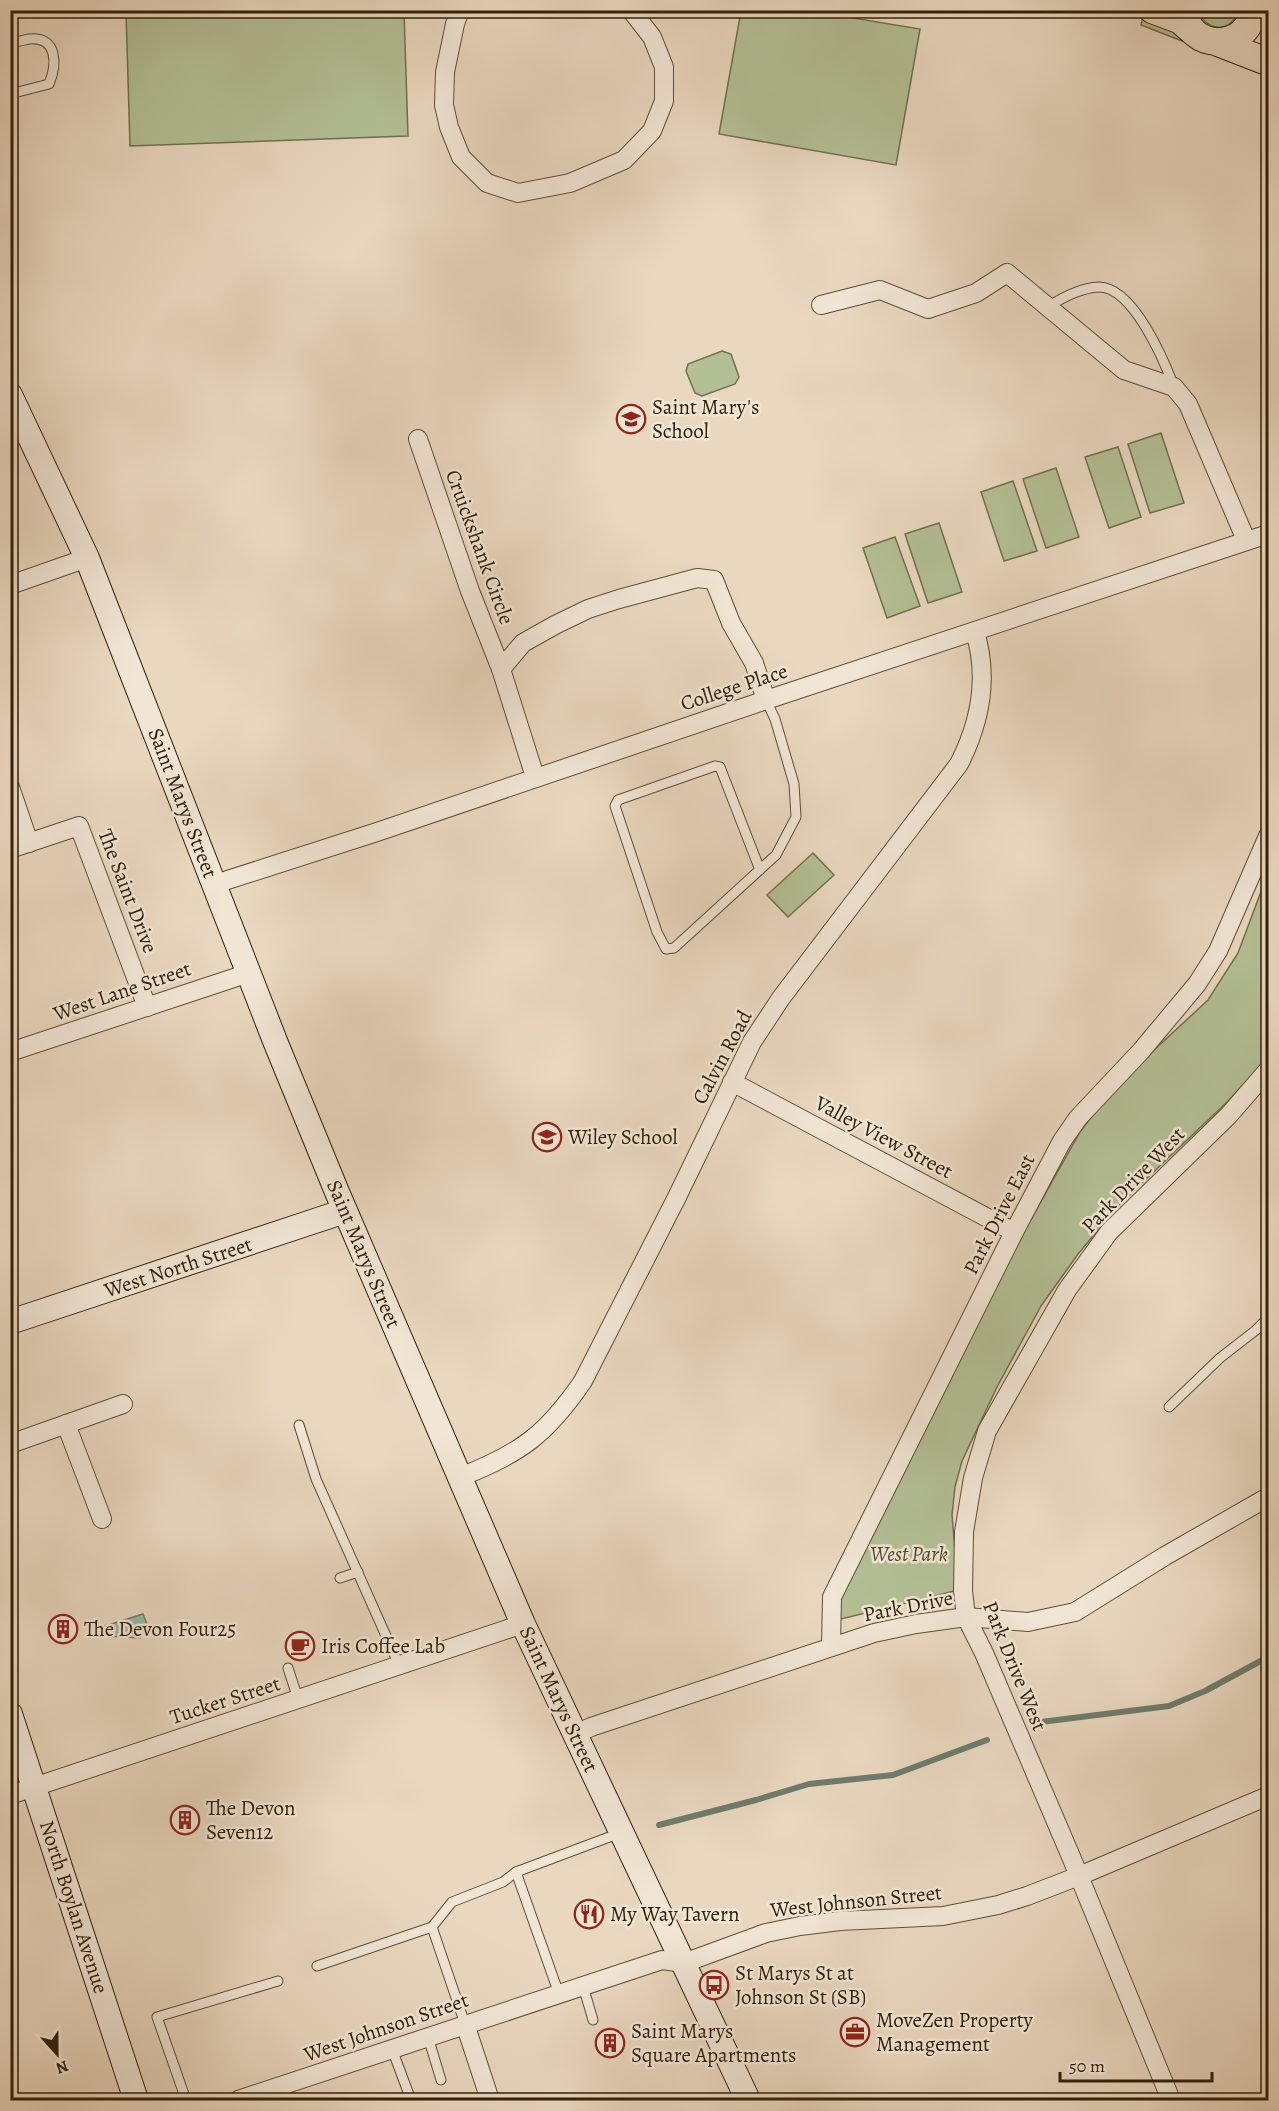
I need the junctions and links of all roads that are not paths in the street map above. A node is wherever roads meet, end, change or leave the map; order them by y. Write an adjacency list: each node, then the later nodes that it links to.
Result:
1 (459, 10): 2 (street)
2 (631, 10)
3 (1153, 10): 5 (main road)
4 (1258, 18): 7 (main road)
5 (1186, 19): 7 (main road)
6 (10, 43): 9 (lane)
7 (1219, 43): 8 (main road)
8 (1269, 62)
9 (10, 94)
10 (821, 305): 11 (street)
11 (1048, 307): 12 (street); 12 (lane)
12 (1174, 387): 16 (street)
13 (10, 395): 17 (main road, Saint Marys Street)
14 (418, 439): 20 (street, Cruickshank Circle)
15 (1269, 534): 16 (street, College Place)
16 (1246, 540): 19 (street, College Place)
17 (87, 558): 18 (street); 28 (main road, Saint Marys Street)
18 (10, 585)
19 (975, 632): 21 (street, College Place); 33 (street, Calvin Road)
20 (501, 669): 21 (street, Cruickshank Circle); 22 (street, Cruickshank Circle)
21 (766, 700): 22 (street, College Place); 27 (lane)
22 (535, 777): 28 (street, College Place)
23 (10, 787): 25 (street)
24 (1269, 836): 35 (street, Park Drive East)
25 (29, 843): 26 (street); 30 (street, The Saint Drive)
26 (10, 849)
27 (760, 870): 27 (lane)
28 (215, 885): 29 (main road, Saint Marys Street)
29 (249, 973): 30 (street, West Lane Street); 34 (main road, Saint Marys Street)
30 (147, 1007): 31 (street, West Lane Street)
31 (10, 1052)
32 (1269, 1070): 48 (street, Park Drive West)
33 (732, 1082): 35 (street, Valley View Street); 43 (street, Calvin Road)
34 (345, 1211): 37 (main road, West North Street); 43 (main road, Saint Marys Street)
35 (1014, 1232): 50 (street, Park Drive East)
36 (1269, 1318): 39 (lane)
37 (10, 1322)
38 (123, 1404): 40 (street)
39 (1169, 1407)
40 (66, 1424): 42 (street); 45 (street)
41 (299, 1425): 46 (lane)
42 (10, 1444)
43 (460, 1477): 49 (main road, Saint Marys Street)
44 (1269, 1497): 48 (street, Park Drive)
45 (102, 1519)
46 (358, 1572): 47 (lane); 51 (lane)
47 (340, 1578)
48 (966, 1617): 50 (street, Park Drive); 61 (street, Park Drive West)
49 (523, 1624): 51 (street, Tucker Street); 55 (main road, Saint Marys Street)
50 (831, 1646): 55 (street, Park Drive)
51 (399, 1665): 53 (street, Tucker Street)
52 (288, 1668): 53 (lane)
53 (298, 1699): 56 (street, Tucker Street)
54 (10, 1713): 56 (main road, North Boylan Avenue)
55 (574, 1735): 59 (main road, Saint Marys Street)
56 (35, 1787): 57 (street, Tucker Street); 73 (main road, North Boylan Avenue)
57 (10, 1795)
58 (1269, 1796): 61 (street, West Johnson Street)
59 (622, 1832): 60 (lane); 63 (main road, Saint Marys Street)
60 (516, 1872): 62 (lane); 67 (lane)
61 (1079, 1876): 63 (street, West Johnson Street); 79 (street, Park Drive West)
62 (432, 1927): 64 (lane); 69 (lane)
63 (684, 1963): 66 (street, West Johnson Street); 78 (main road, Saint Marys Street)
64 (317, 1966)
65 (278, 1981): 74 (lane)
66 (583, 1986): 67 (street, West Johnson Street); 68 (lane)
67 (559, 1994): 69 (street, West Johnson Street)
68 (593, 2020)
69 (465, 2024): 70 (street, West Johnson Street); 77 (street)
70 (428, 2037): 71 (street, West Johnson Street); 72 (lane)
71 (392, 2049): 75 (street, West Johnson Street); 76 (lane)
72 (441, 2080)
73 (136, 2100)
74 (186, 2100)
75 (238, 2100)
76 (411, 2100)
77 (490, 2100)
78 (748, 2100)
79 (1171, 2100)

